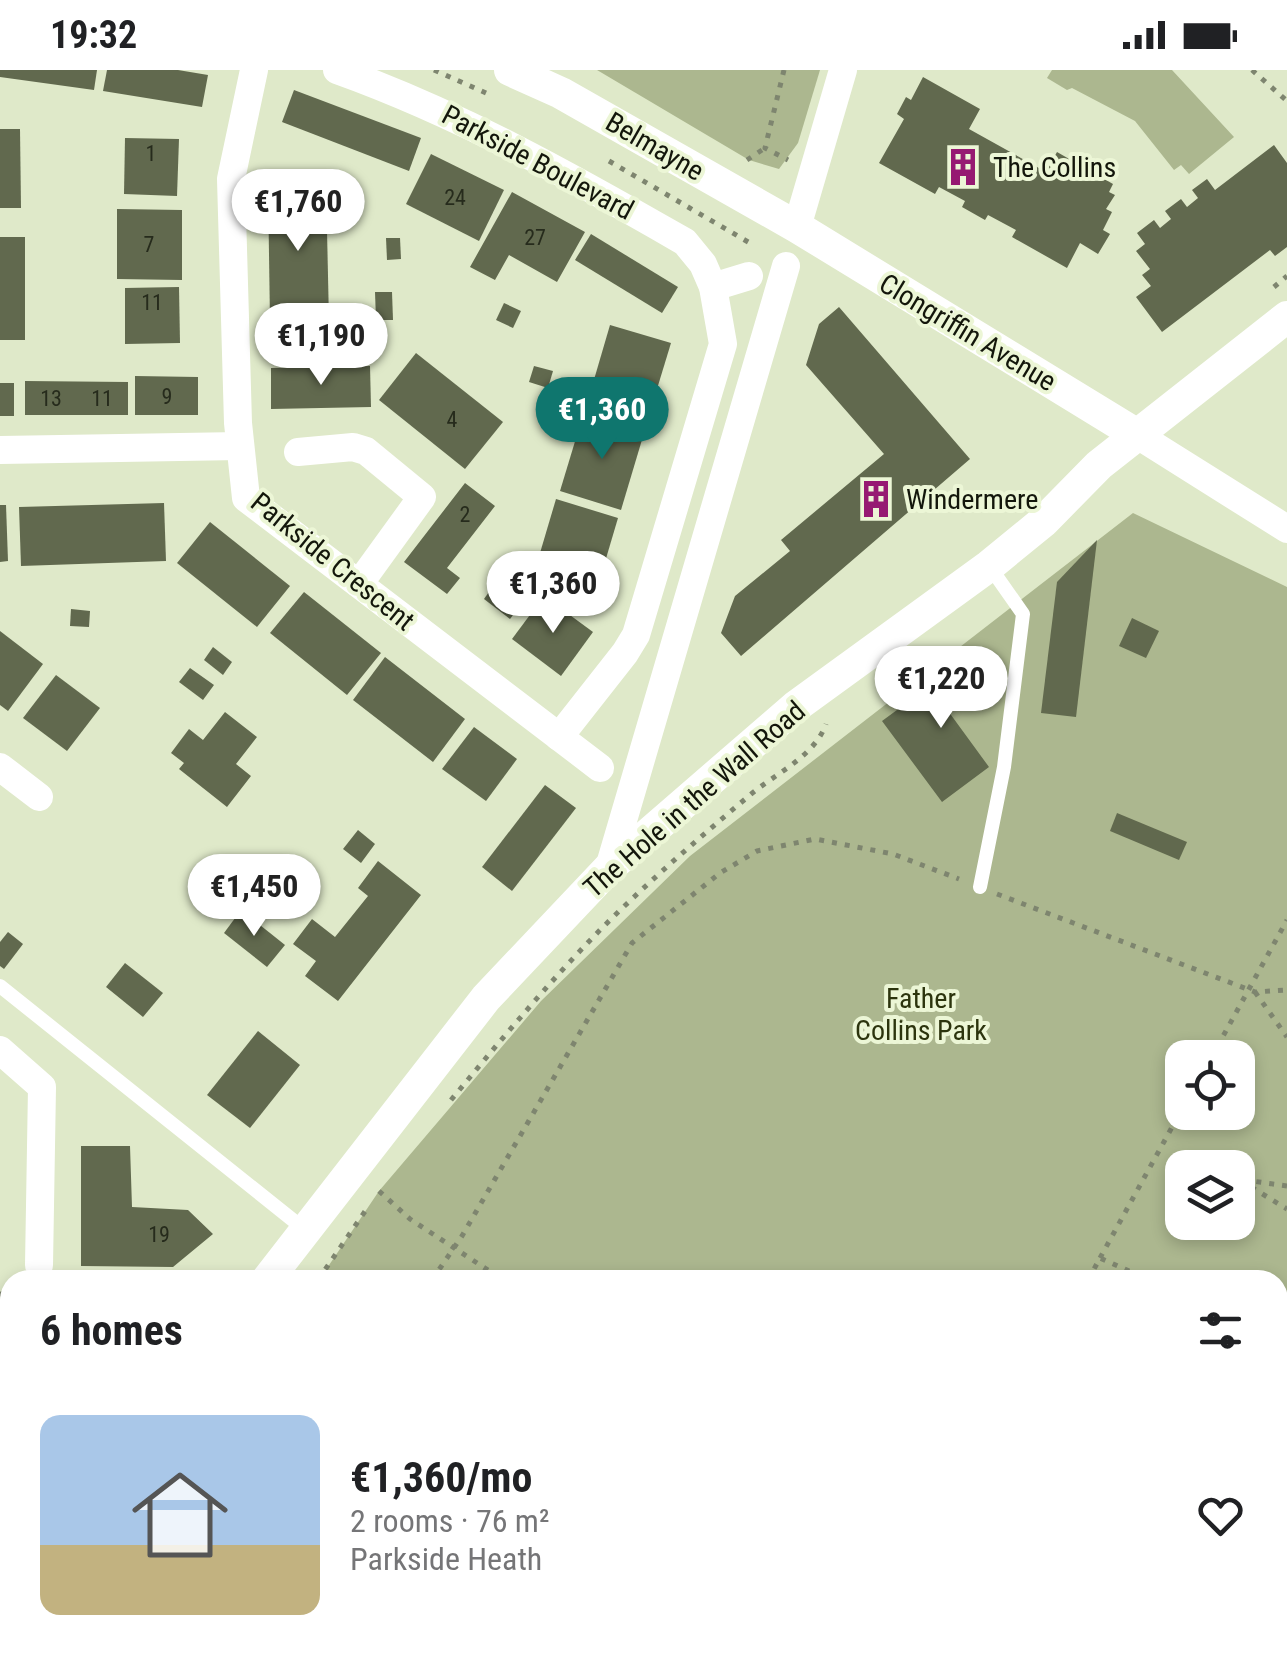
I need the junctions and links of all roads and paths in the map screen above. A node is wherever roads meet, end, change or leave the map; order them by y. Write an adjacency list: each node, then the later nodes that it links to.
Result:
1 (254, 70): 18 (street, Parkside Crescent)
2 (337, 70): 16 (street, Parkside Boulevard)
3 (434, 70): 7 (path)
4 (784, 70): 9 (path)
5 (844, 70): 12 (street)
6 (1252, 70): 8 (path)
7 (500, 83): 13 (street, Belmayne)
8 (1287, 101)
9 (765, 148): 11 (path); 12 (path)
10 (608, 160): 14 (path)
11 (744, 162)
12 (813, 172): 13 (street)
13 (797, 227): 19 (street, Clongriffin Avenue)
14 (776, 259): 30 (street)
15 (749, 276): 16 (street)
16 (714, 287): 26 (street)
17 (1287, 316): 19 (street, The Hole in the Wall Road)
18 (239, 434): 20 (street); 24 (street, Parkside Crescent)
19 (1139, 436): 22 (street); 23 (street, The Hole in the Wall Road)
20 (0, 450)
21 (298, 452): 24 (street)
22 (1287, 530)
23 (989, 566): 30 (street, The Hole in the Wall Road); 31 (lane)
24 (360, 584): 26 (street, Parkside Crescent)
25 (826, 724): 39 (path)
26 (559, 737): 28 (street, Parkside Crescent)
27 (0, 767): 29 (street)
28 (600, 768)
29 (39, 797)
30 (609, 868): 45 (street, The Hole in the Wall Road)
31 (980, 888): 35 (path); 46 (path)
32 (1287, 920): 35 (path)
33 (0, 986): 45 (lane)
34 (1287, 990): 35 (path)
35 (1252, 991): 36 (path); 37 (path)
36 (1287, 1037)
37 (1222, 1040)
38 (0, 1050): 48 (street)
39 (443, 1109)
40 (1170, 1130): 47 (path)
41 (389, 1177): 46 (path)
42 (1287, 1186): 44 (path)
43 (368, 1206): 50 (path)
44 (1287, 1208)
45 (305, 1229): 49 (street, The Hole in the Wall Road)
46 (454, 1248): 51 (path); 52 (path)
47 (1100, 1258): 53 (path); 54 (path)
48 (39, 1265)
49 (274, 1270)
50 (325, 1270)
51 (439, 1270)
52 (488, 1270)
53 (1093, 1270)
54 (1126, 1270)

